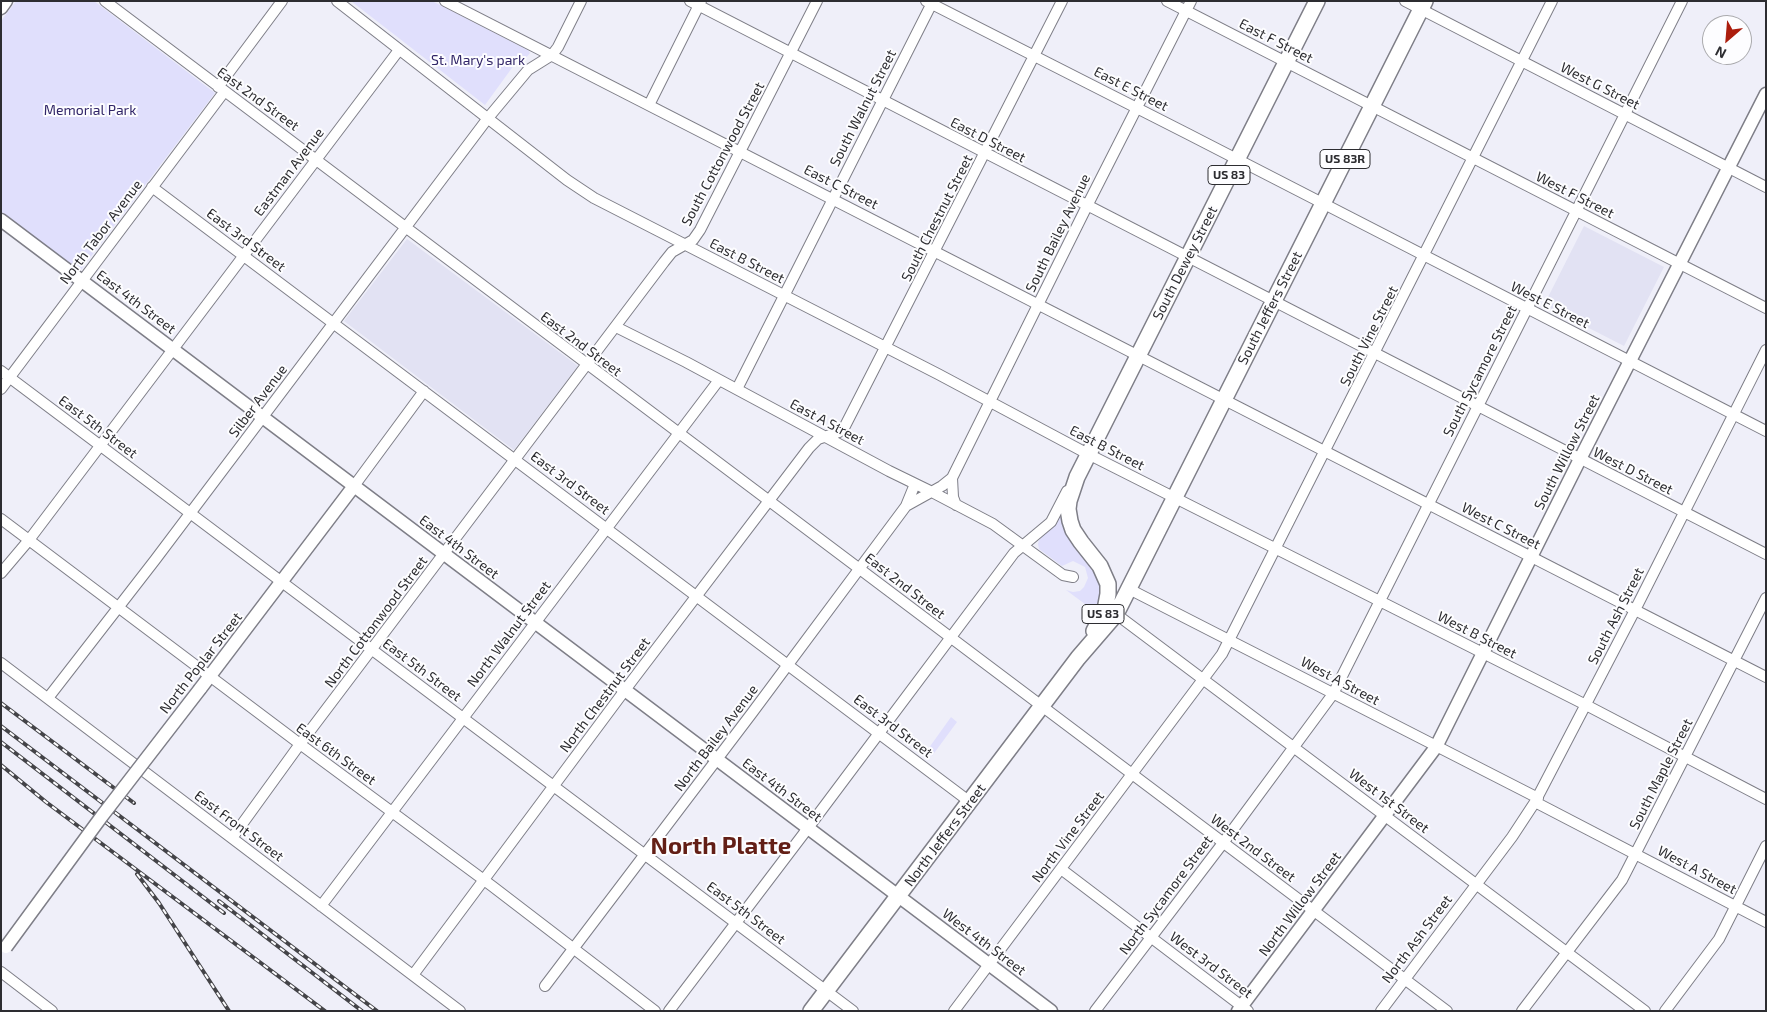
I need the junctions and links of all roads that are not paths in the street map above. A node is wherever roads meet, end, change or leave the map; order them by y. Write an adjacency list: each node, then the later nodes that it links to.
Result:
1 (6, 1): 19 (main road)
2 (105, 1): 26 (street, East 2nd Street)
3 (282, 1): 26 (street, North Tabor Avenue)
4 (337, 1): 20 (street, East B Street)
5 (445, 1): 16 (street, East C Street)
6 (581, 1): 22 (street)
7 (817, 1): 21 (street, South Cottonwood Street)
8 (1062, 1): 23 (street, South Chestnut Street)
9 (1168, 1): 18 (street, East F Street)
10 (1317, 1): 24 (highway, South Dewey Street / US 83)
11 (1405, 1): 17 (street, West G Street)
12 (1552, 1): 25 (street, South Vine Street)
13 (1682, 1): 32 (street, South Sycamore Street)
14 (930, 2): 23 (street, East E Street); 28 (street, South Walnut Street)
15 (697, 3): 21 (street, East D Street); 29 (street)
16 (460, 5): 22 (street, East C Street)
17 (1423, 5): 25 (street, West G Street); 30 (highway, South Jeffers Street / US 83R)
18 (1188, 6): 24 (street, East F Street); 31 (street, South Bailey Avenue)
19 (1, 8)
20 (399, 50): 33 (street, East B Street); 37 (street, Eastman Avenue)
21 (791, 54): 28 (street, East D Street); 34 (street, South Cottonwood Street)
22 (552, 55): 29 (street, East C Street); 33 (street, Silber Avenue)
23 (1034, 56): 31 (street, East E Street); 35 (street, South Chestnut Street)
24 (1286, 61): 30 (street, East F Street); 38 (highway, South Dewey Street / US 83)
25 (1522, 62): 32 (street, West G Street); 36 (street, South Vine Street)
26 (221, 90): 37 (street, East 2nd Street); 40 (street, North Tabor Avenue)
27 (1766, 94): 39 (main road, South Willow Street)
28 (882, 101): 35 (street, East D Street); 42 (street, South Walnut Street)
29 (649, 105): 34 (street, East C Street)
30 (1372, 106): 36 (street, West F Street); 43 (highway, South Jeffers Street / US 83R)
31 (1137, 108): 38 (street, East E Street); 44 (street, South Bailey Avenue)
32 (1625, 115): 39 (street, West G Street); 45 (street, South Sycamore Street)
33 (488, 118): 47 (street, Silber Avenue); 48 (street, East B Street)
34 (740, 152): 42 (street, East C Street); 48 (street, South Cottonwood Street)
35 (985, 154): 44 (street, East D Street); 49 (street, South Chestnut Street)
36 (1474, 158): 45 (street, West F Street); 51 (street, South Vine Street)
37 (316, 159): 47 (street, East 2nd Street); 50 (street, Eastman Avenue)
38 (1237, 159): 43 (street, East E Street); 52 (highway, South Dewey Street / US 83)
39 (1728, 167): 41 (street, West G Street); 53 (main road, South Willow Street)
40 (152, 187): 50 (street, East 3rd Street); 54 (street, North Tabor Avenue)
41 (1766, 187)
42 (832, 198): 49 (street, East C Street); 55 (street, South Walnut Street)
43 (1323, 203): 51 (street, West E Street); 56 (highway, South Jeffers Street / US 83R)
44 (1087, 206): 52 (street, East D Street); 57 (street, South Bailey Avenue)
45 (1577, 211): 53 (street, West F Street); 59 (street, South Sycamore Street)
46 (1, 220): 54 (main road, East 4th Street)
47 (405, 227): 60 (street, Silber Avenue); 68 (street, East 2nd Street)
48 (684, 245): 55 (street, East B Street); 61 (street, South Cottonwood Street)
49 (935, 251): 57 (street, East C Street); 62 (street, South Chestnut Street)
50 (244, 255): 60 (street, East 3rd Street); 63 (street, Eastman Avenue)
51 (1424, 256): 59 (street, West E Street); 65 (street, South Vine Street)
52 (1188, 258): 56 (street, East D Street); 66 (highway, South Dewey Street / US 83)
53 (1680, 264): 58 (street, West F Street); 67 (main road, South Willow Street)
54 (82, 280): 63 (main road, East 4th Street); 69 (street, North Tabor Avenue)
55 (784, 296): 62 (street, East B Street); 72 (street, South Walnut Street)
56 (1274, 301): 65 (street, West D Street); 74 (highway, South Jeffers Street / US 83R)
57 (1038, 304): 66 (street, East C Street); 75 (street, South Bailey Avenue)
58 (1766, 308)
59 (1527, 309): 67 (street, West E Street); 76 (street, South Sycamore Street)
60 (334, 322): 73 (street, East 3rd Street); 78 (street, Silber Avenue)
61 (616, 327): 68 (street, North Cottonwood Street); 70 (street, East A Street)
62 (886, 347): 75 (street, East B Street); 81 (street, South Chestnut Street)
63 (172, 349): 78 (main road, East 4th Street); 82 (street, Eastman Avenue)
64 (1766, 350): 77 (street, South Ash Street)
65 (1375, 354): 76 (street, West D Street); 83 (street, South Vine Street)
66 (1138, 355): 74 (street, East C Street); 84 (highway, South Dewey Street / US 83)
67 (1630, 361): 77 (street, West E Street); 85 (main road, South Willow Street)
68 (587, 365): 80 (street, East 2nd Street); 86 (street, North Cottonwood Street)
69 (5, 374): 71 (street, North Tabor Avenue); 82 (street, East 5th Street)
70 (719, 380): 72 (street, East A Street); 80 (street, North Walnut Street)
71 (1, 388)
72 (737, 389): 81 (street, East A Street)
73 (424, 391): 86 (street, East 3rd Street); 90 (street, North Poplar Street)
74 (1225, 399): 83 (street, West C Street); 92 (highway, South Jeffers Street / US 83R)
75 (990, 402): 84 (street, East B Street); 88 (street, South Bailey Avenue)
76 (1478, 406): 85 (street, West D Street); 95 (street, South Sycamore Street)
77 (1733, 415): 79 (street, West E Street); 99 (street, South Ash Street)
78 (263, 417): 90 (main road, East 4th Street); 98 (street, Silber Avenue)
79 (1766, 431)
80 (678, 434): 93 (street, East 2nd Street); 101 (street, North Walnut Street)
81 (826, 437): 89 (street, East A Street); 93 (street, North Chestnut Street)
82 (99, 445): 98 (street, East 5th Street); 102 (street, Eastman Avenue)
83 (1326, 451): 95 (street, West C Street); 104 (street, South Vine Street)
84 (1088, 454): 87 (highway, South Dewey Street / US 83); 92 (street, East B Street)
85 (1580, 459): 99 (street, West D Street); 107 (main road, South Willow Street)
86 (516, 460): 101 (street, East 3rd Street); 106 (street, North Cottonwood Street)
87 (1080, 471): 94 (highway, South Dewey Street / US 83); 103 (street, South Dewey Street)
88 (952, 478): 91 (street, South Bailey Avenue); 96 (street)
89 (915, 484): 91 (street, East A Street); 97 (street, North Bailey Avenue)
90 (354, 486): 106 (main road, East 4th Street); 111 (main road, North Poplar Street)
91 (932, 492): 96 (street, East A Street); 97 (street, North Bailey Avenue)
92 (1175, 498): 104 (street, West B Street); 112 (highway, South Jeffers Street / US 83R)
93 (768, 501): 108 (street, East 2nd Street); 113 (street, North Chestnut Street)
94 (1069, 502): 124 (highway, North Jeffers Street / US 83)
95 (1429, 504): 107 (street, West C Street); 115 (street, South Sycamore Street)
96 (956, 505): 103 (street, East A Street)
97 (906, 506): 108 (street, North Bailey Avenue)
98 (191, 513): 111 (street, East 5th Street); 116 (street, Silber Avenue)
99 (1684, 513): 105 (street, West D Street); 117 (street, South Ash Street)
100 (1, 519): 102 (street, East 6th Street)
101 (606, 528): 113 (street, East 3rd Street); 119 (street, North Walnut Street)
102 (28, 540): 109 (street, Eastman Avenue); 116 (street, East 6th Street)
103 (1023, 546): 110 (street, East A Street); 120 (street, South Dewey Street)
104 (1276, 549): 115 (street, West B Street); 121 (street, South Vine Street)
105 (1766, 554)
106 (444, 555): 119 (main road, East 4th Street); 122 (street, North Cottonwood Street)
107 (1531, 557): 117 (street, West C Street); 123 (main road, South Willow Street)
108 (860, 568): 120 (street, East 2nd Street); 127 (street, North Bailey Avenue)
109 (1, 573)
110 (1073, 577)
111 (282, 582): 122 (street, East 5th Street); 128 (main road, North Poplar Street)
112 (1129, 589): 118 (highway, South Jeffers Street / US 83R); 121 (street, West A Street)
113 (697, 596): 127 (street, East 3rd Street); 131 (street, North Chestnut Street)
114 (1766, 598): 125 (street, South Maple Street)
115 (1379, 602): 123 (street, West B Street); 132 (street, South Sycamore Street)
116 (119, 607): 128 (street, East 6th Street); 133 (street, Silber Avenue)
117 (1635, 610): 125 (street, West C Street); 134 (street, South Ash Street)
118 (1116, 614): 124 (highway, North Jeffers Street / US 83R); 130 (street, West 1st Street)
119 (535, 623): 131 (main road, East 4th Street); 136 (street, North Walnut Street)
120 (950, 638): 135 (street, East 2nd Street); 137 (street, South Dewey Street)
121 (1230, 640): 130 (street, South Vine Street); 132 (street, West A Street)
122 (373, 650): 136 (street, East 5th Street); 138 (street, North Cottonwood Street)
123 (1483, 654): 134 (street, West B Street); 140 (main road, South Willow Street)
124 (1078, 658): 135 (highway, North Jeffers Street / US 83)
125 (1734, 661): 129 (street, West C Street); 141 (street, South Maple Street)
126 (1, 663): 133 (street, East Front Street)
127 (789, 664): 137 (street, East 3rd Street); 142 (street, North Bailey Avenue)
128 (210, 676): 138 (street, East 6th Street); 167 (main road, North Poplar Street, bridge)
129 (1766, 677)
130 (1204, 680): 139 (street, West 1st Street); 143 (street, North Vine Street)
131 (625, 690): 142 (main road, East 4th Street); 144 (street, North Chestnut Street)
132 (1333, 694): 139 (street, South Sycamore Street); 140 (street, West A Street)
133 (48, 698): 151 (street, East Front Street)
134 (1586, 705): 141 (street, West B Street); 146 (street, South Ash Street)
135 (1042, 706): 143 (street, West 2nd Street); 147 (highway, North Jeffers Street / US 83)
136 (463, 718): 144 (street, East 5th Street); 148 (street, North Walnut Street)
137 (879, 733): 147 (street, East 3rd Street); 150 (street, South Dewey Street)
138 (300, 744): 148 (street, East 6th Street); 151 (street, North Cottonwood Street)
139 (1294, 747): 149 (street, West 1st Street); 152 (street, North Sycamore Street)
140 (1436, 747): 146 (street, West A Street); 149 (main road, South Willow Street)
141 (1685, 757): 145 (street, West B Street); 155 (street, South Maple Street)
142 (717, 760): 150 (main road, East 4th Street); 154 (street, North Bailey Avenue)
143 (1133, 774): 152 (street, West 2nd Street); 156 (street, North Vine Street)
144 (554, 786): 154 (street, East 5th Street); 157 (street, North Chestnut Street)
145 (1766, 799)
146 (1537, 800): 155 (street, West A Street); 158 (street, South Ash Street)
147 (970, 802): 159 (highway, North Jeffers Street / US 83)
148 (393, 813): 157 (street, East 6th Street); 160 (street, North Walnut Street)
149 (1385, 816): 158 (street, West 1st Street); 162 (main road, North Willow Street)
150 (808, 828): 159 (main road, East 4th Street); 163 (street, South Dewey Street)
151 (232, 838): 160 (street, East Front Street)
152 (1223, 843): 162 (street, West 2nd Street); 165 (street, North Sycamore Street)
153 (1766, 846): 161 (street)
154 (645, 854): 163 (street, East 5th Street); 166 (street, North Bailey Avenue)
155 (1636, 854): 161 (street, West A Street); 168 (street, South Maple Street)
156 (1061, 869): 165 (street, West 3rd Street); 169 (street, North Vine Street)
157 (484, 880): 166 (street, East 6th Street); 171 (street, North Chestnut Street)
158 (1475, 884): 168 (street, West 1st Street); 172 (street, North Ash Street)
159 (899, 896): 169 (main road, West 4th Street); 174 (highway, North Jeffers Street / US 83)
160 (321, 906): 171 (street, East Front Street)
161 (1736, 907): 164 (street, West A Street); 189 (street)
162 (1313, 911): 172 (street, West 2nd Street); 175 (main road, North Willow Street)
163 (736, 922): 174 (street, East 5th Street); 179 (street, South Dewey Street)
164 (1766, 922)
165 (1150, 937): 175 (street, West 3rd Street); 184 (street, North Sycamore Street)
166 (574, 948): 173 (street, North Bailey Avenue); 178 (street, East 6th Street)
167 (4, 950)
168 (1566, 952): 187 (street, South Maple Street); 188 (street, West 1st Street)
169 (989, 964): 182 (street, North Vine Street); 183 (main road, West 4th Street)
170 (1, 972): 176 (street)
171 (413, 976): 177 (street, East Front Street)
172 (1405, 979): 185 (street, North Ash Street); 186 (street, West 2nd Street)
173 (545, 986)
174 (827, 991): 180 (highway, North Jeffers Street / US 83); 181 (street, East 5th Street)
175 (1243, 1009)
176 (52, 1011)
177 (460, 1011)
178 (655, 1011)
179 (669, 1011)
180 (811, 1011)
181 (854, 1011)
182 (954, 1011)
183 (1051, 1011)
184 (1095, 1011)
185 (1381, 1011)
186 (1447, 1011)
187 (1522, 1011)
188 (1644, 1011)
189 (1665, 1011)

